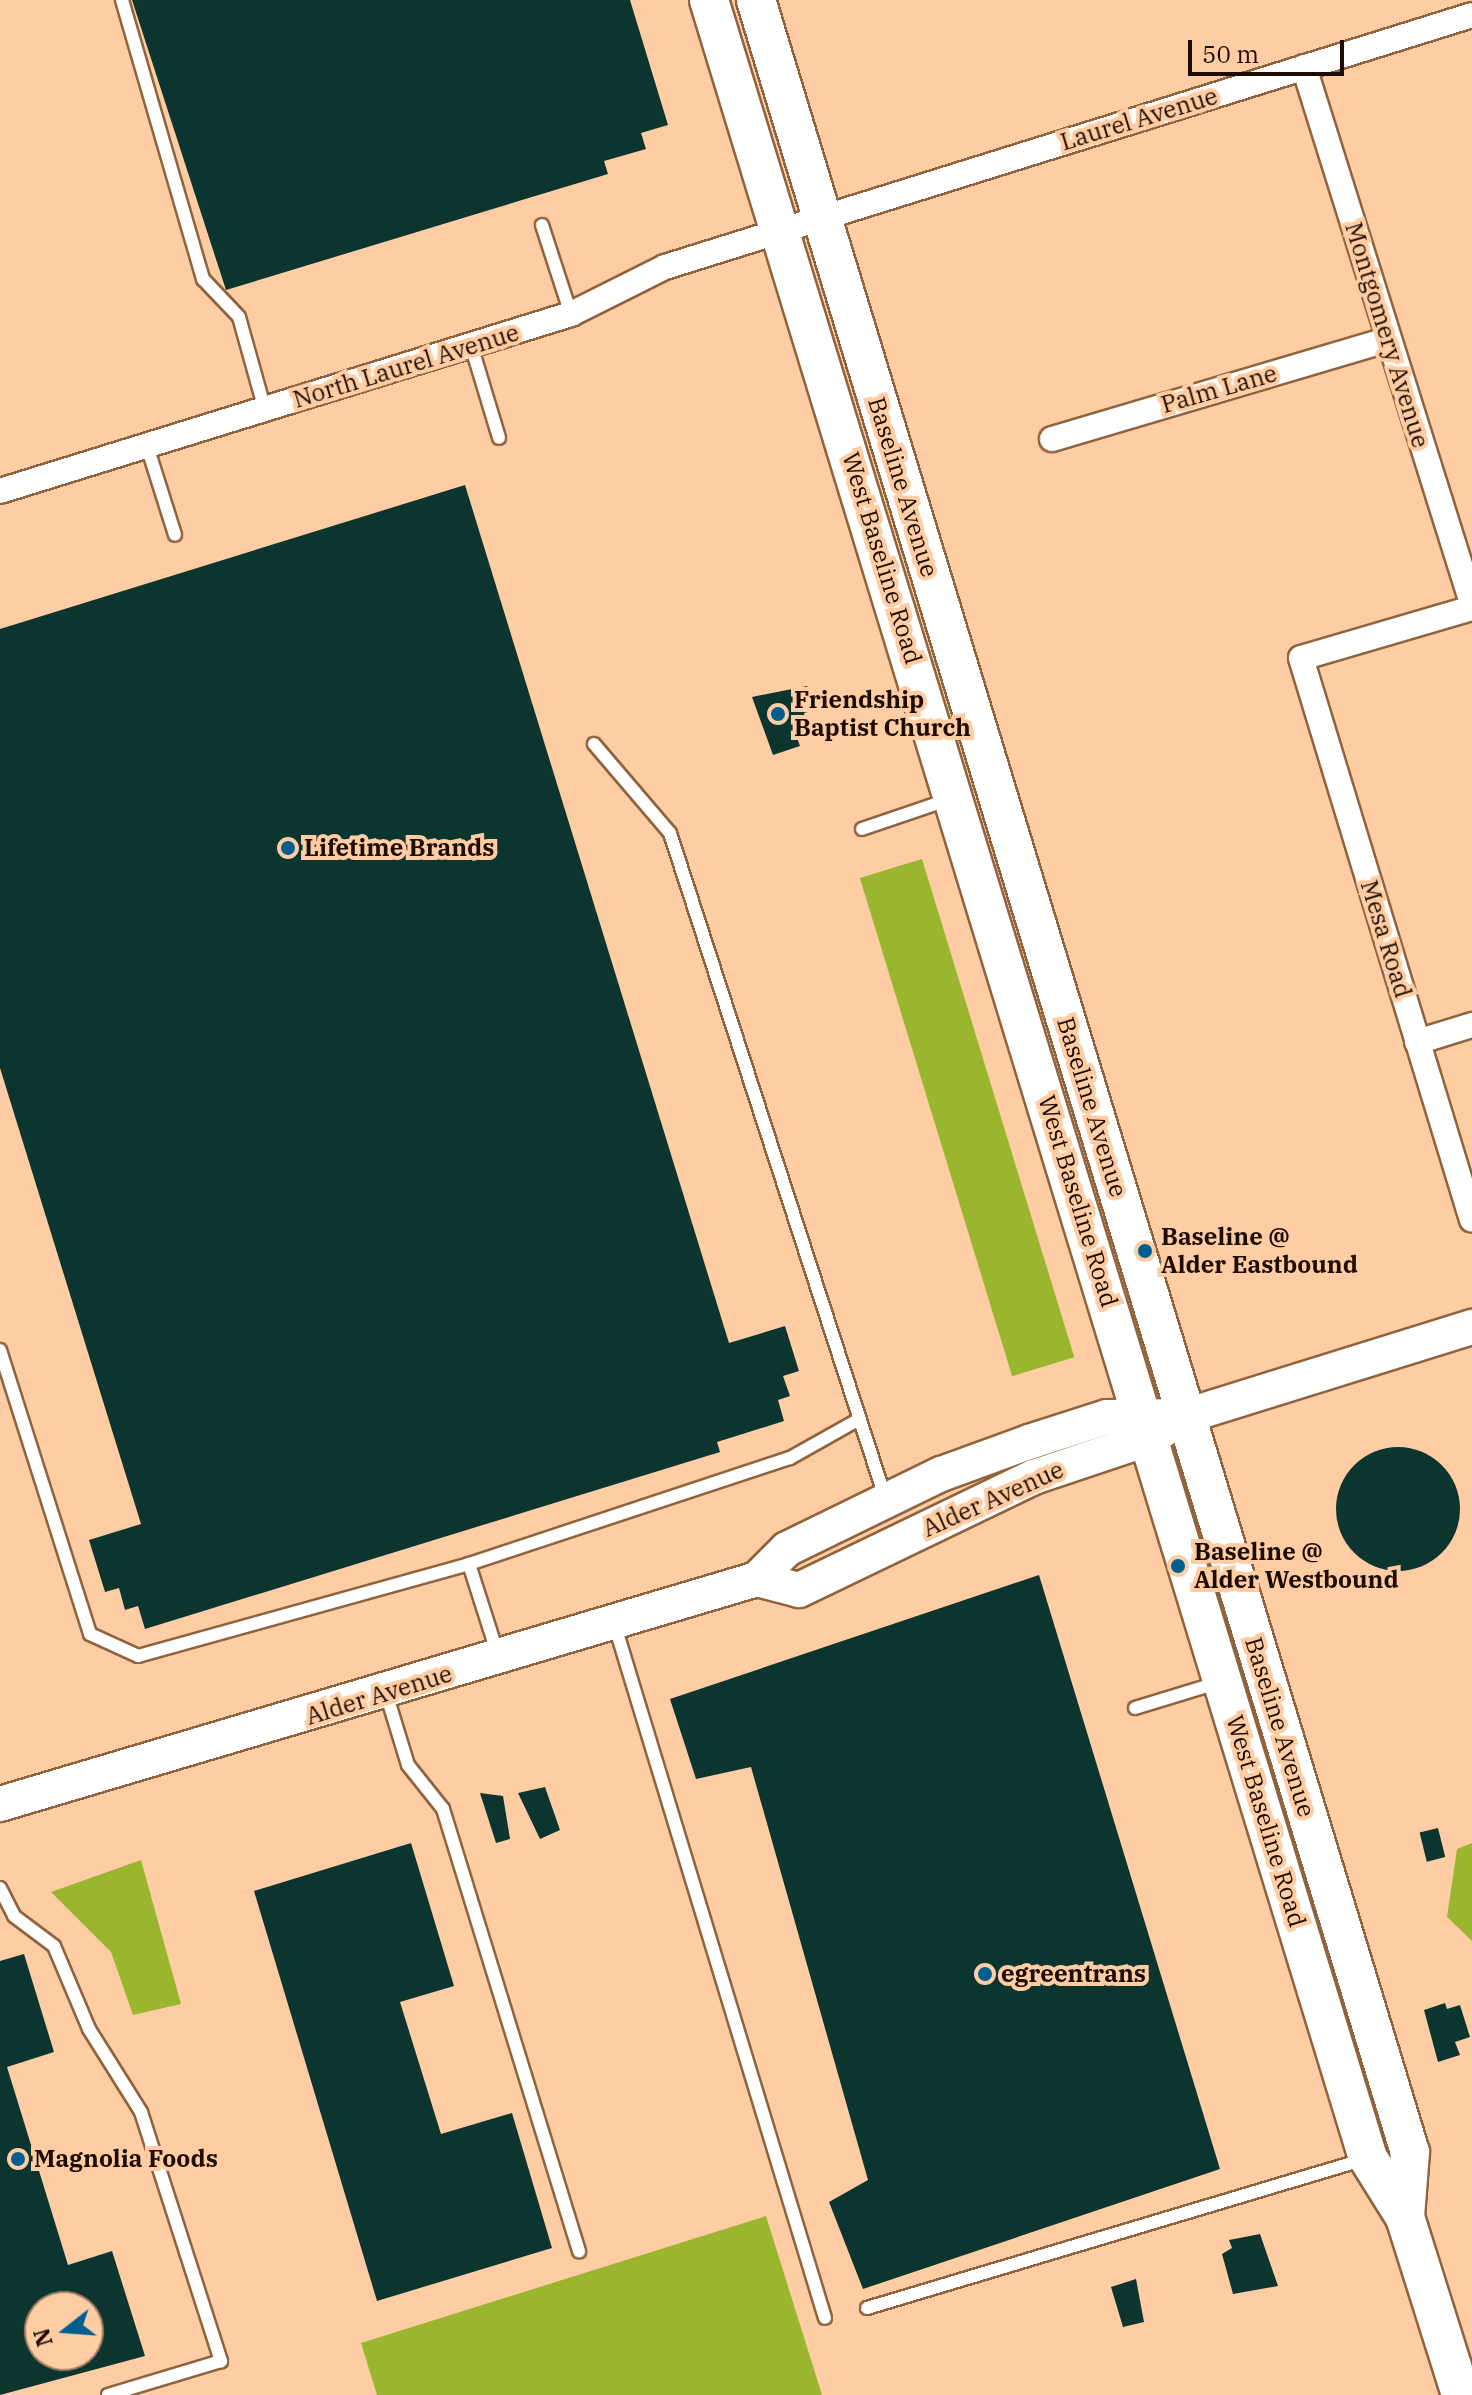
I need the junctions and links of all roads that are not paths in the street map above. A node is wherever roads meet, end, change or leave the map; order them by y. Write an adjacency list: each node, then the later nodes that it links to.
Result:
1 (122, 0): 11 (lane)
2 (709, 0): 6 (main road, West Baseline Road)
3 (756, 0): 6 (main road, Baseline Avenue)
4 (1472, 15): 5 (street, Laurel Avenue)
5 (1304, 67): 6 (street, Laurel Avenue); 9 (street, Montgomery Avenue)
6 (803, 224): 8 (street, North Laurel Avenue); 19 (main road, West Baseline Road); 26 (main road, Baseline Avenue)
7 (542, 225): 8 (lane)
8 (571, 314): 10 (street, North Laurel Avenue)
9 (1387, 340): 13 (street, Palm Lane); 17 (street, Montgomery Avenue)
10 (471, 345): 11 (street, North Laurel Avenue); 12 (lane)
11 (265, 410): 14 (street, North Laurel Avenue)
12 (499, 438)
13 (1052, 439)
14 (147, 446): 15 (street, North Laurel Avenue); 16 (lane)
15 (0, 491)
16 (175, 535)
17 (1472, 606): 22 (street, Mesa Road)
18 (594, 744): 27 (lane)
19 (956, 798): 20 (lane); 28 (main road, West Baseline Road)
20 (862, 829)
21 (1472, 1025): 22 (street)
22 (1417, 1042): 23 (street, Mesa Road)
23 (1472, 1220)
24 (1472, 1327): 26 (main road, Alder Avenue)
25 (0, 1350): 30 (lane)
26 (1186, 1416): 28 (main road, Alder Avenue); 40 (main road, Baseline Avenue)
27 (856, 1421): 29 (lane); 30 (lane)
28 (1146, 1427): 29 (main road, Alder Avenue); 31 (main road, Alder Avenue); 34 (main road, West Baseline Road)
29 (886, 1500): 31 (main road, Alder Avenue)
30 (469, 1564): 33 (lane)
31 (757, 1579): 32 (main road, Alder Avenue)
32 (614, 1622): 33 (main road, Alder Avenue); 43 (lane)
33 (499, 1658): 35 (main road, Alder Avenue)
34 (1223, 1681): 36 (lane); 39 (main road, West Baseline Road)
35 (386, 1693): 37 (main road, Alder Avenue); 41 (lane)
36 (1135, 1708)
37 (0, 1804)
38 (0, 1888): 44 (lane)
39 (1368, 2158): 40 (main road, West Baseline Road); 42 (lane)
40 (1405, 2217): 45 (main road, West Baseline Road)
41 (579, 2252)
42 (867, 2308)
43 (825, 2318)
44 (108, 2395)
45 (1461, 2395)

